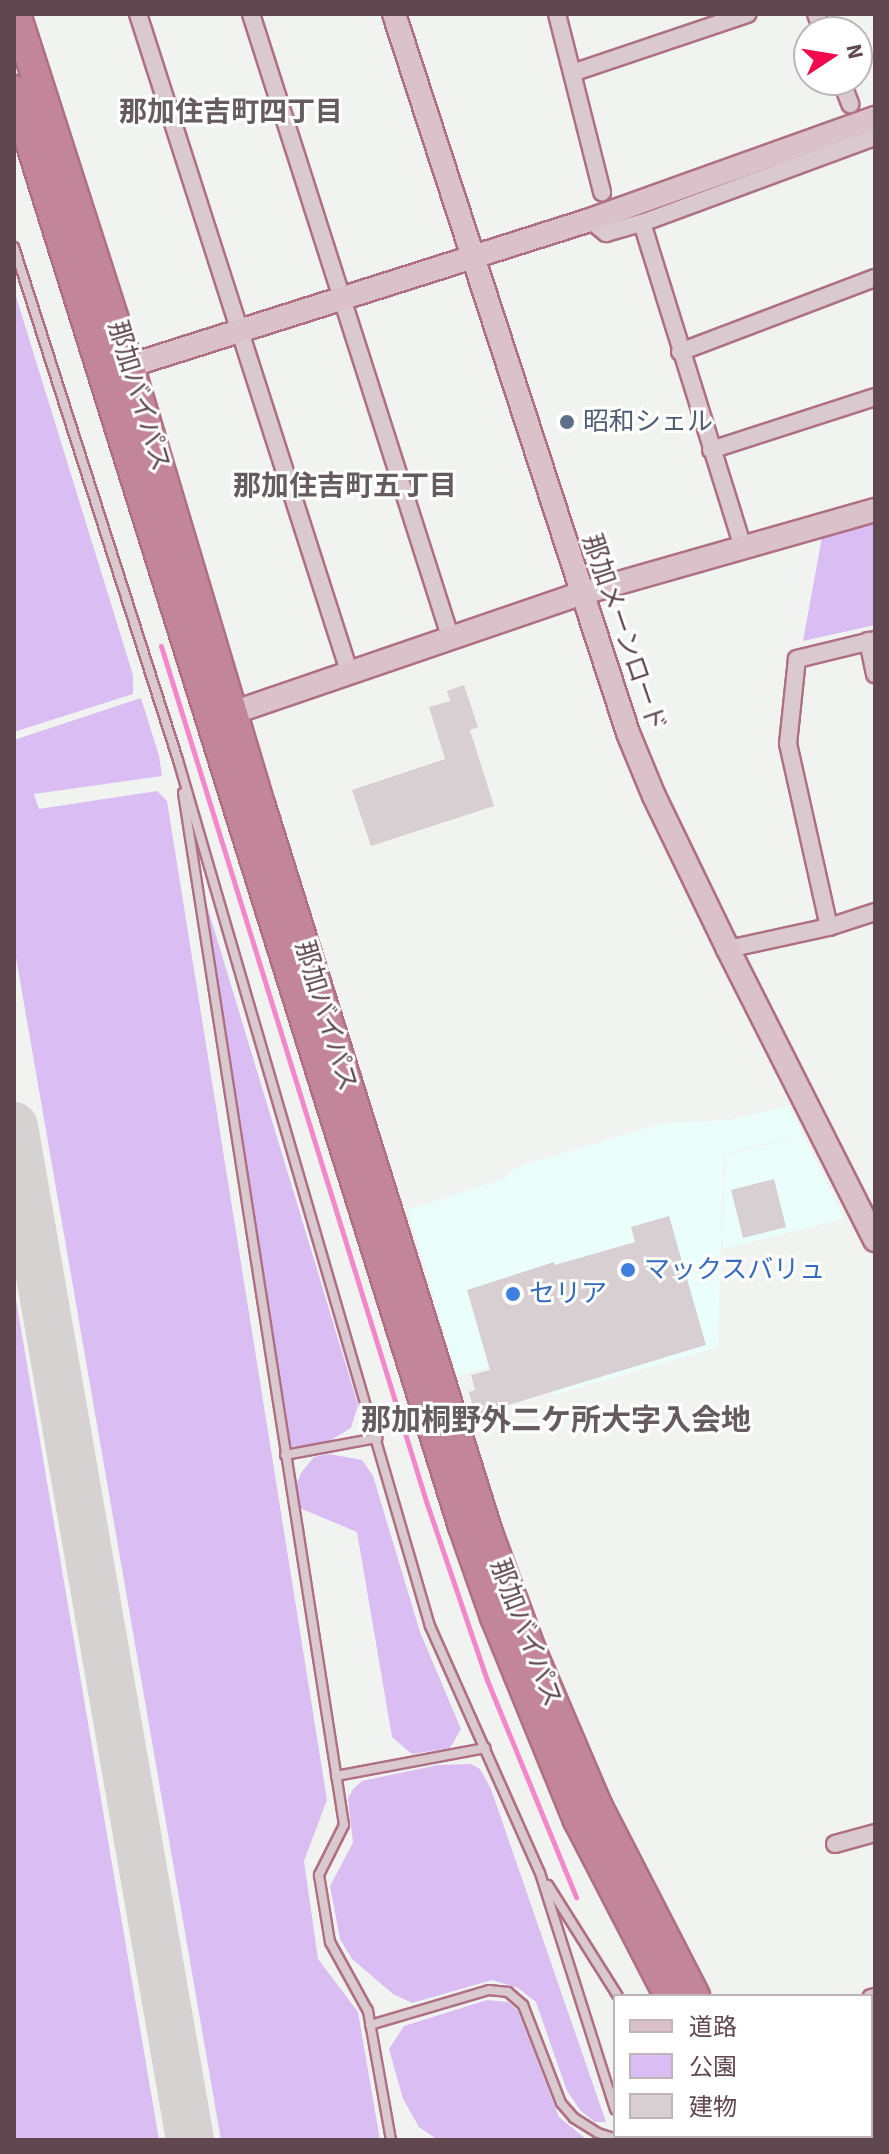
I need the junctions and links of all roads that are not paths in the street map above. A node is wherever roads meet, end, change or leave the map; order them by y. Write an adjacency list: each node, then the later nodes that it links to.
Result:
1 (16, 14): 23 (highway, 那加バイパス)
2 (138, 14): 21 (street)
3 (251, 14): 20 (street)
4 (394, 14): 18 (street, 那加メーンロード)
5 (557, 14): 8 (street)
6 (747, 14): 7 (street)
7 (693, 22): 8 (street)
8 (575, 72): 14 (street)
9 (14, 90): 24 (highway, 那加バイパス)
10 (847, 96): 11 (street)
11 (850, 104)
12 (875, 118): 15 (street)
13 (875, 137): 16 (street)
14 (602, 192)
15 (590, 220): 16 (street); 18 (street)
16 (642, 223): 22 (street)
17 (14, 247): 35 (lane)
18 (474, 258): 20 (street); 29 (street, 那加メーンロード)
19 (875, 278): 22 (street)
20 (343, 298): 21 (street); 30 (street)
21 (242, 333): 23 (street); 32 (street)
22 (680, 352): 26 (street)
23 (129, 365): 24 (street); 34 (highway, 那加バイパス)
24 (102, 375): 48 (highway, 那加バイパス)
25 (875, 397): 26 (street)
26 (711, 450): 28 (street)
27 (875, 510): 28 (street)
28 (743, 548): 29 (street)
29 (580, 594): 30 (street); 38 (street, 那加メーンロード)
30 (450, 636): 32 (street)
31 (872, 640): 33 (street); 37 (street)
32 (349, 671): 34 (street)
33 (875, 674)
34 (232, 713): 49 (highway, 那加バイパス)
35 (178, 760): 40 (lane); 41 (lane)
36 (875, 912): 37 (street)
37 (829, 927): 38 (street)
38 (728, 949): 39 (street, 那加メーンロード)
39 (875, 1240)
40 (377, 1438): 41 (lane); 42 (lane)
41 (285, 1455): 43 (lane)
42 (485, 1748): 43 (lane); 46 (lane)
43 (336, 1776): 50 (lane)
44 (875, 1833): 45 (street)
45 (835, 1844)
46 (540, 1873): 47 (lane); 51 (lane)
47 (617, 1994)
48 (668, 1994)
49 (694, 1994)
50 (370, 2025): 52 (lane); 53 (lane)
51 (613, 2103)
52 (613, 2137)
53 (391, 2140)

